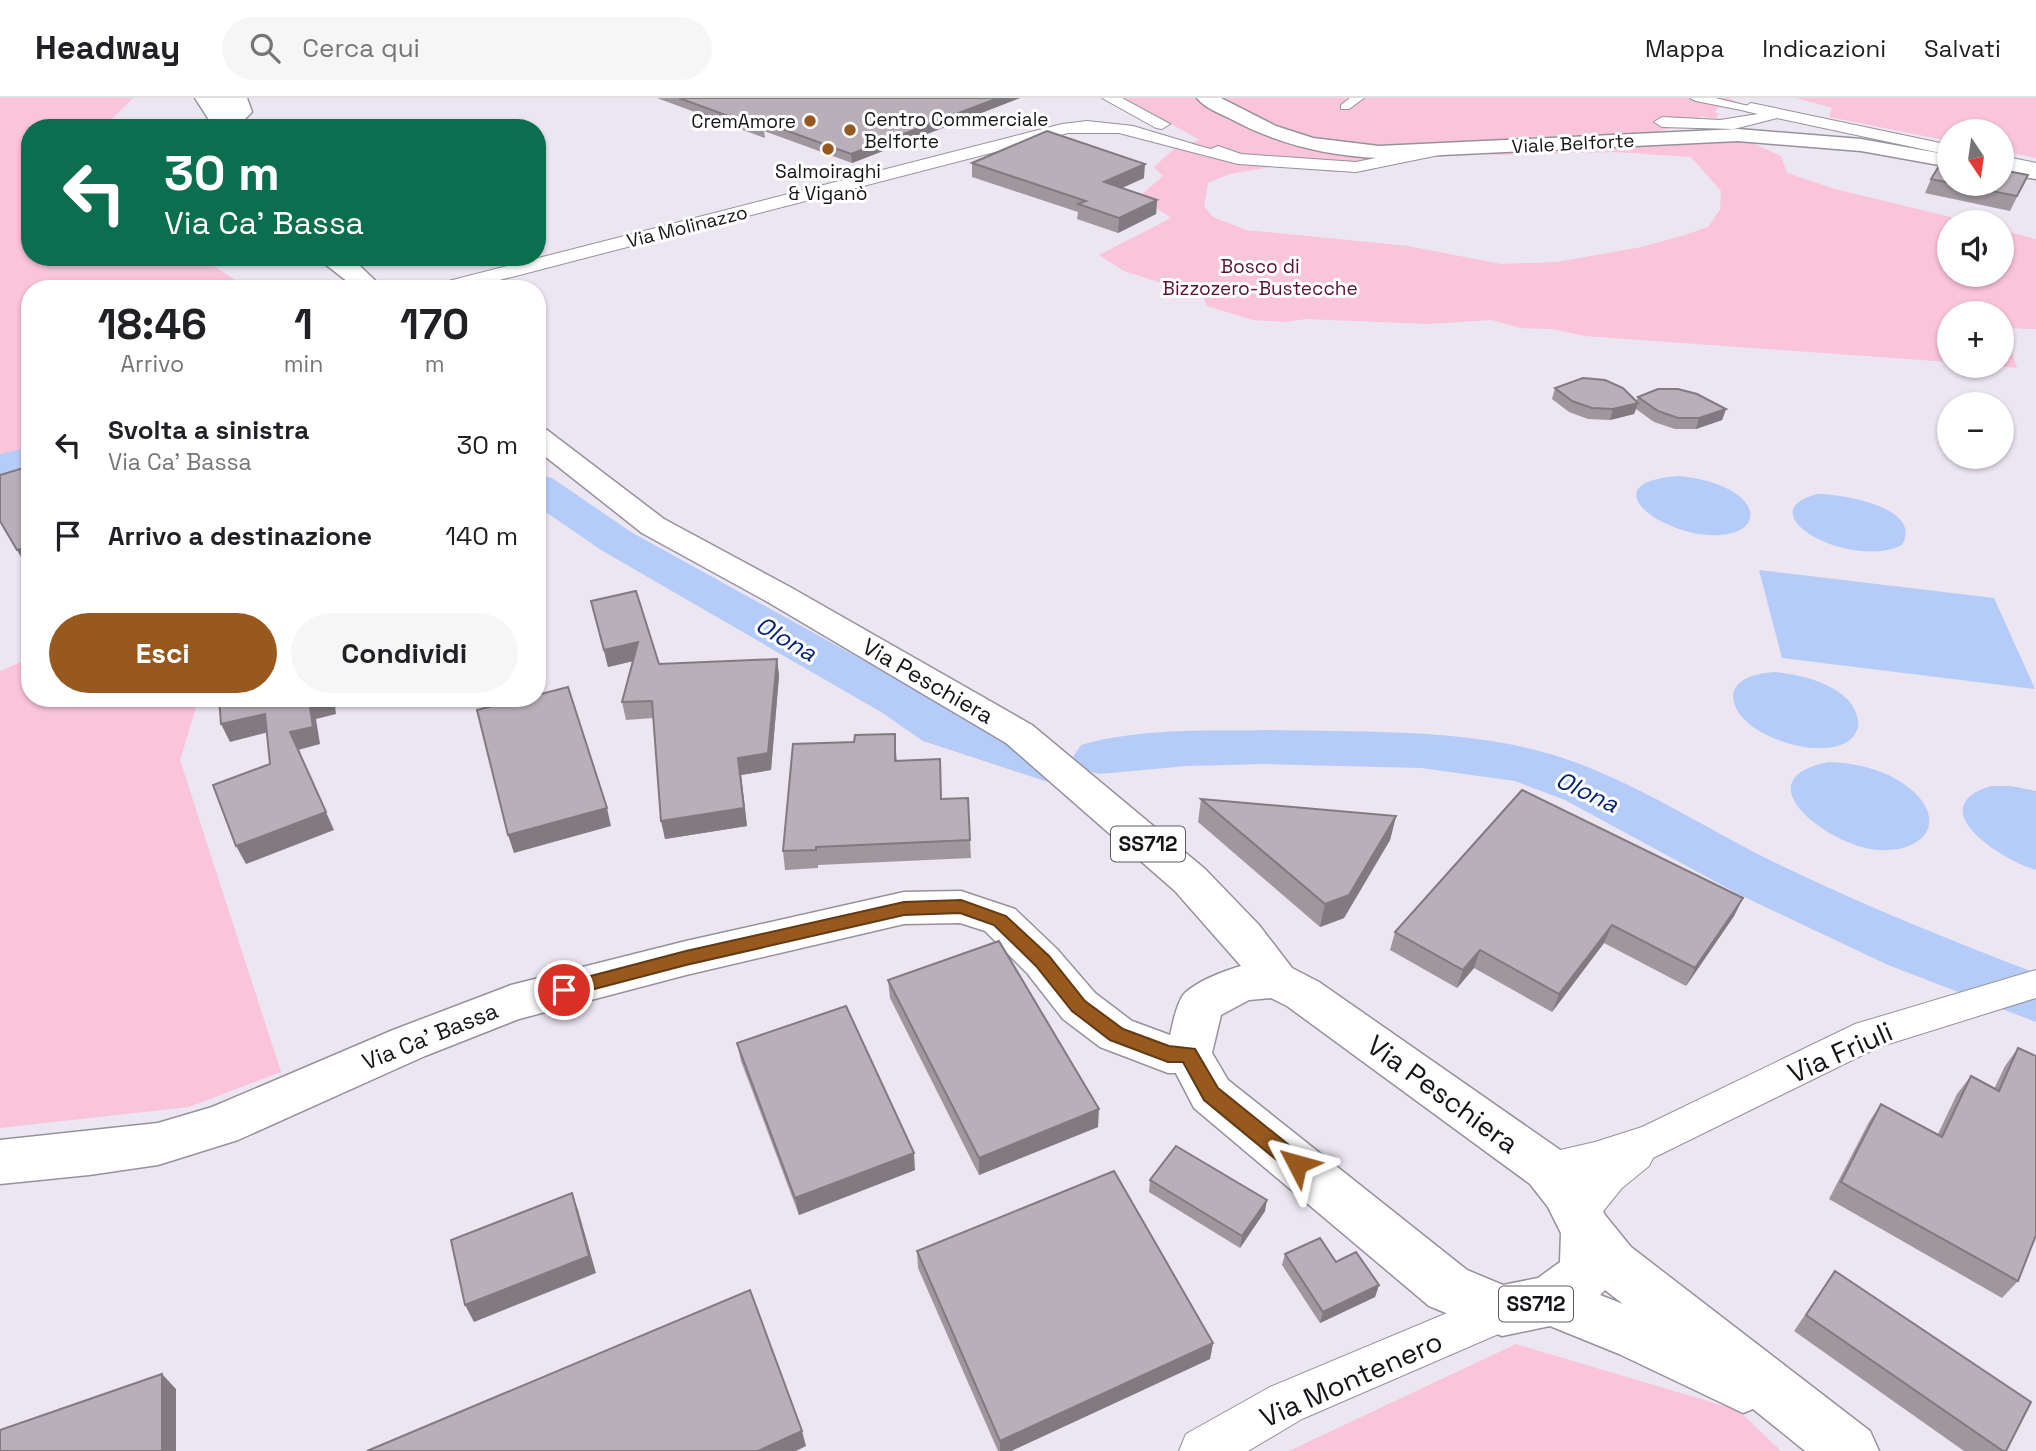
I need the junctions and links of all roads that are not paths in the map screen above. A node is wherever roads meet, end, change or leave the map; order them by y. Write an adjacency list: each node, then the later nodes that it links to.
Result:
1 (205, 98): 12 (main road)
2 (220, 98): 13 (main road)
3 (237, 98): 14 (main road)
4 (1098, 98): 16 (street)
5 (1110, 98): 19 (street)
6 (1207, 98): 18 (main road, Viale Belforte)
7 (1358, 98): 9 (street)
8 (1696, 98): 10 (street)
9 (1345, 107)
10 (1751, 108): 11 (street)
11 (1776, 113): 15 (street); 17 (street)
12 (218, 119)
13 (233, 119)
14 (238, 119)
15 (1662, 122)
16 (1068, 128): 19 (street, Via Molinazzo); 24 (street, Via Molinazzo)
17 (1937, 147)
18 (1443, 149): 19 (street); 20 (main road, Viale Belforte)
19 (1238, 159)
20 (1937, 159)
21 (2014, 164): 23 (street)
22 (2014, 169): 23 (main road)
23 (2036, 170)
24 (546, 262)
25 (349, 266): 27 (main road)
26 (528, 266): 28 (street, Via Molinazzo)
27 (368, 280)
28 (474, 280)
29 (546, 443): 30 (main road, Via Peschiera / SS712)
30 (1276, 980): 32 (main road); 35 (main road, Via Peschiera / SS712)
31 (2036, 984): 33 (street, Via Friuli)
32 (1189, 1054): 34 (main road, Via Ca' Bassa); 37 (main road, Via Peschiera / SS712)
33 (1653, 1141): 35 (street, Via Friuli); 36 (street, Via Friuli)
34 (0, 1162)
35 (1548, 1169): 36 (main road, Via Peschiera / SS712)
36 (1582, 1221): 37 (main road, SS712); 38 (main road, Via Peschiera / SS712)
37 (1526, 1306): 38 (main road, Via Peschiera / SS712); 39 (street, Via Montenero)
38 (1808, 1416): 40 (main road, Via Peschiera / SS712)
39 (1203, 1451)
40 (1850, 1451)

